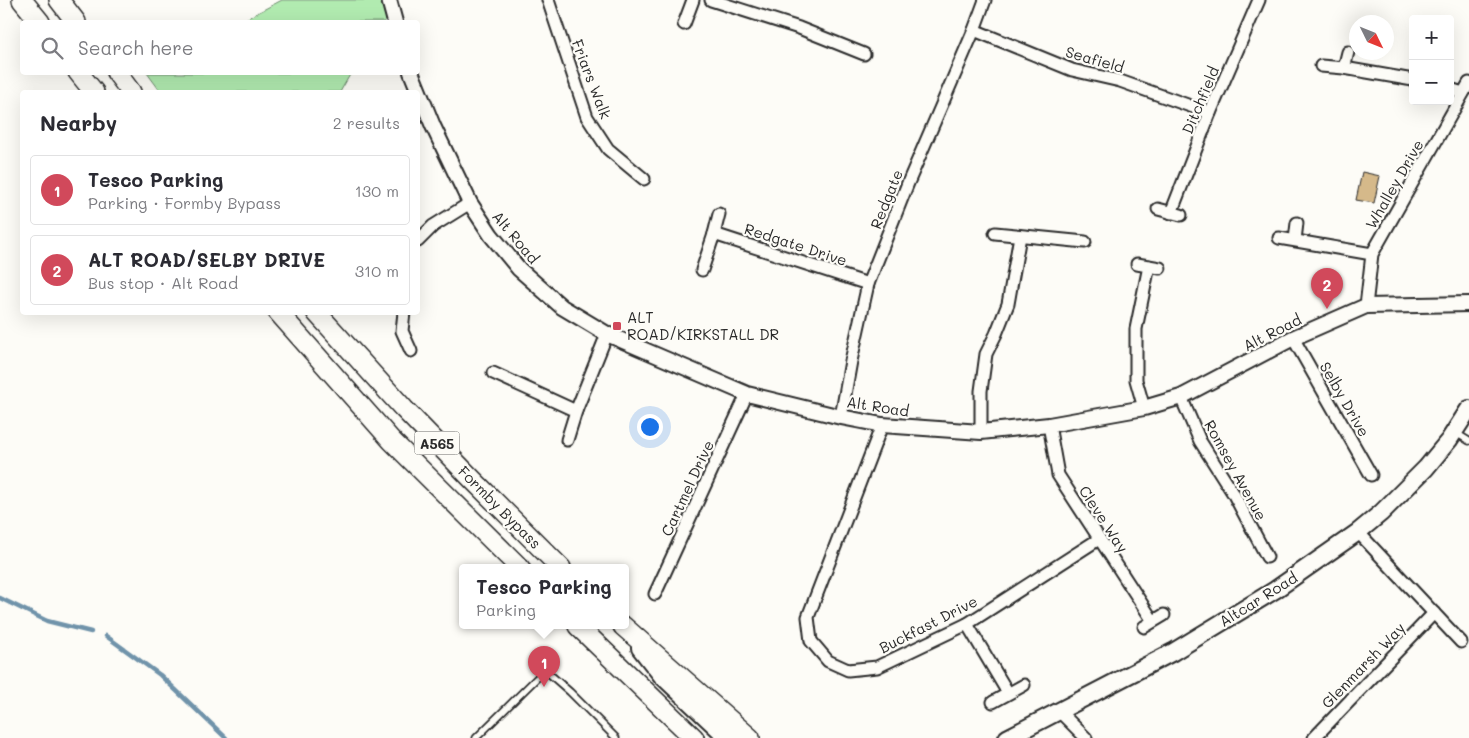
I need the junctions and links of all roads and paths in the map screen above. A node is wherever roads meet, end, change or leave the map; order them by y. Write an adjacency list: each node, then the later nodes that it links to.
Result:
1 (22, 0): 9 (highway)
2 (59, 0): 10 (highway)
3 (389, 0): 11 (street)
4 (548, 0): 28 (street, Friars Walk)
5 (693, 0): 12 (street)
6 (711, 0): 15 (street)
7 (985, 0): 13 (street, Redgate)
8 (1257, 1): 27 (street, Ditchfield)
9 (38, 20)
10 (74, 20)
11 (395, 20)
12 (684, 24)
13 (974, 30): 27 (street, Seafield); 43 (street, Redgate)
14 (1348, 52): 17 (street)
15 (864, 54)
16 (1321, 66): 17 (street)
17 (1344, 68): 21 (street)
18 (80, 75): 23 (highway)
19 (118, 75): 24 (highway)
20 (413, 75): 25 (street, Alt Road)
21 (1409, 79)
22 (1466, 88): 40 (street, Whalley Drive)
23 (92, 90)
24 (130, 90)
25 (419, 90)
26 (420, 93): 29 (street, Alt Road)
27 (1210, 114): 30 (street, Ditchfield)
28 (644, 179)
29 (470, 204): 37 (street); 49 (street, Alt Road)
30 (1158, 209)
31 (719, 214): 34 (street)
32 (1297, 223): 38 (street)
33 (995, 233): 35 (street)
34 (714, 234): 42 (street); 43 (street, Redgate Drive)
35 (1020, 236): 39 (street); 61 (street)
36 (1279, 238): 38 (street)
37 (420, 239)
38 (1295, 240): 40 (street)
39 (1086, 242)
40 (1372, 254): 45 (street, Whalley Drive)
41 (1137, 264): 55 (street)
42 (702, 270)
43 (868, 284): 58 (street, Redgate)
44 (1469, 304): 45 (street, Alt Road)
45 (1366, 306): 50 (street, Alt Road)
46 (281, 315): 69 (highway, Formby Bypass / A565)
47 (319, 315): 70 (highway, Formby Bypass / A565)
48 (404, 315): 51 (street)
49 (607, 334): 53 (street, Alt Road); 57 (street)
50 (1293, 338): 54 (street, Alt Road); 65 (street, Selby Drive)
51 (411, 351)
52 (493, 373): 57 (street)
53 (747, 394): 58 (street, Alt Road); 71 (street, Cartmel Drive)
54 (1181, 396): 55 (street, Alt Road); 68 (street, Romsey Avenue)
55 (1144, 408): 60 (street, Alt Road)
56 (1469, 409): 62 (main road, Altcar Road)
57 (576, 411): 63 (street)
58 (841, 417): 59 (street, Alt Road)
59 (882, 425): 61 (street, Alt Road); 74 (street, Buckfast Drive)
60 (1050, 425): 61 (street, Alt Road); 67 (street, Cleve Way)
61 (981, 432)
62 (1454, 432): 64 (lane); 66 (main road, Altcar Road)
63 (567, 440)
64 (1469, 440)
65 (1371, 475)
66 (1358, 532): 72 (street); 82 (main road, Altcar Road)
67 (1099, 539): 73 (street, Cleve Way); 74 (street, Buckfast Drive)
68 (1267, 557)
69 (516, 564)
70 (557, 564)
71 (655, 594)
72 (1434, 613): 78 (street); 90 (street, Glenmarsh Way)
73 (1164, 615)
74 (967, 624): 80 (street)
75 (581, 629): 85 (highway)
76 (626, 629): 86 (main road)
77 (626, 629): 87 (highway)
78 (1461, 642)
79 (1024, 685): 80 (street)
80 (1008, 693): 81 (street)
81 (993, 702)
82 (1059, 711): 88 (main road, Altcar Road); 89 (street)
83 (476, 738): 84 (lane)
84 (616, 738)
85 (694, 738)
86 (728, 738)
87 (750, 738)
88 (1007, 738)
89 (1086, 738)
90 (1314, 738)

